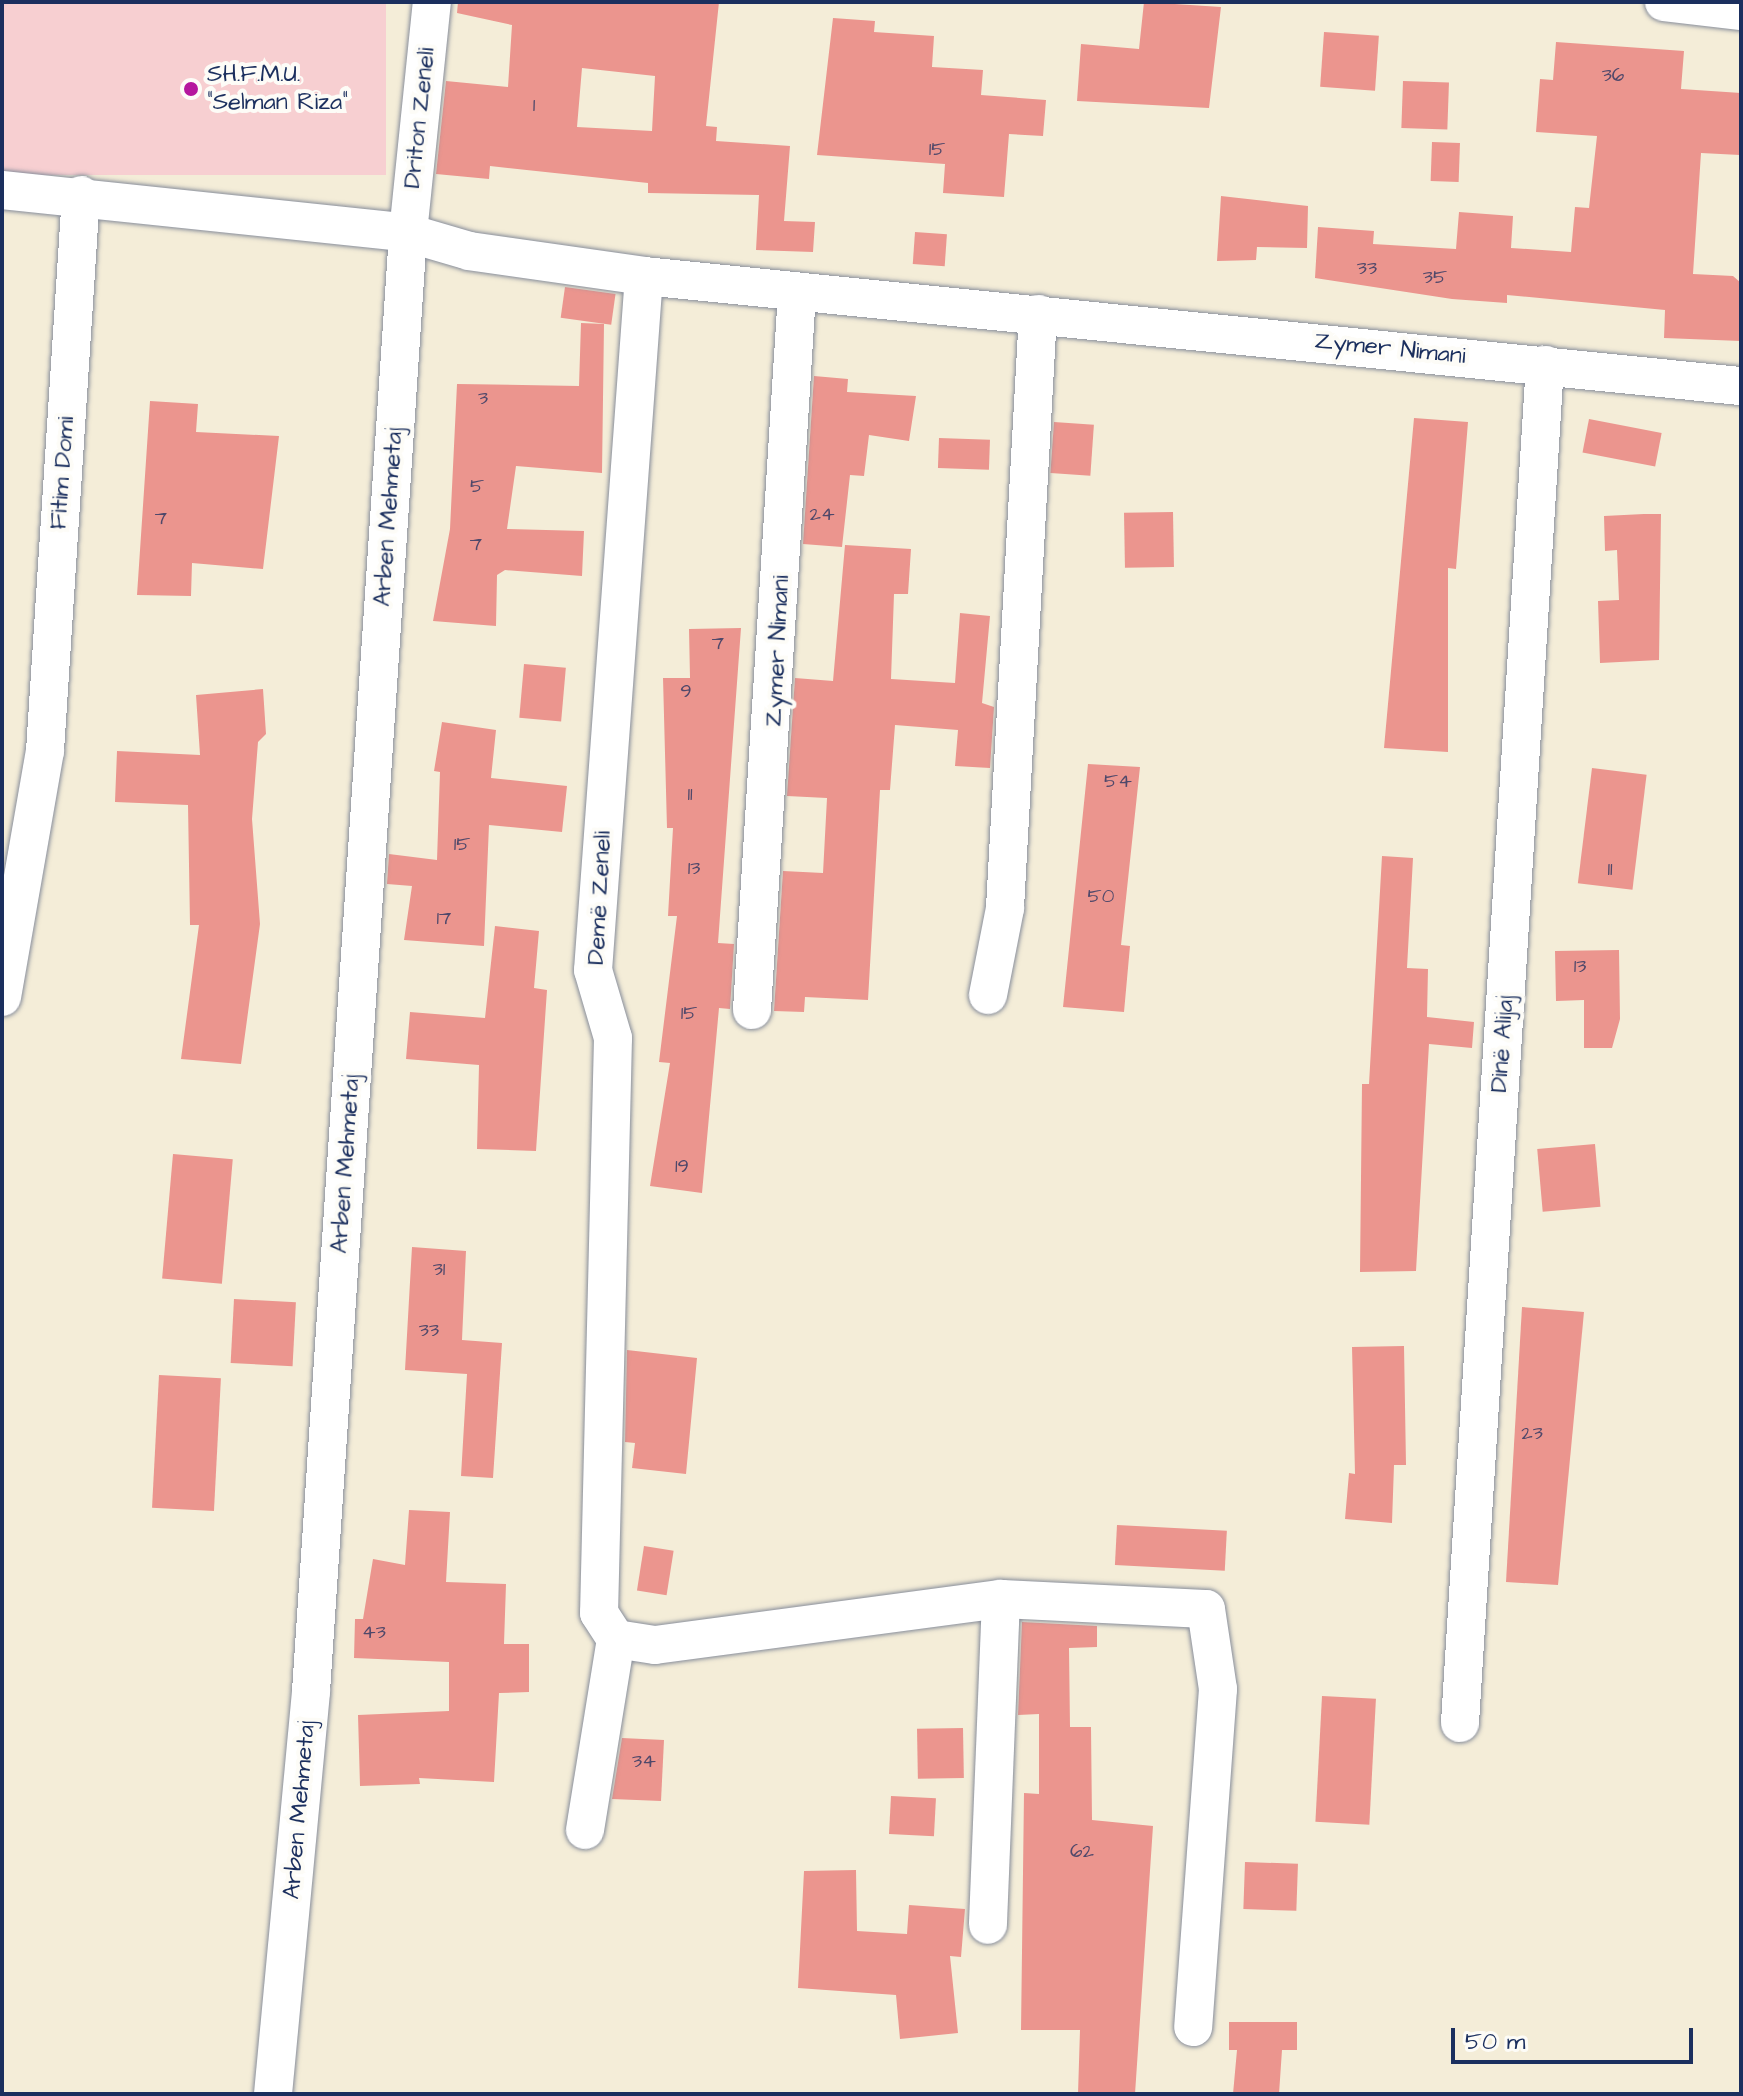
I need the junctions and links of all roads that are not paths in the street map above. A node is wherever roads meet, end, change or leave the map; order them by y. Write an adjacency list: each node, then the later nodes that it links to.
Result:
1 (432, 2): 6 (street, Driton Zeneli)
2 (1664, 2): 3 (street)
3 (1741, 11)
4 (2, 190): 5 (street)
5 (81, 195): 6 (street); 13 (street, Fitim Domi)
6 (408, 233): 7 (street, Zymer Nimani); 21 (street, Arben Mehmetaj)
7 (644, 276): 8 (street, Zymer Nimani); 16 (street, Demë Zeneli)
8 (797, 292): 9 (street, Zymer Nimani); 14 (street, Zymer Nimani)
9 (1038, 314): 10 (street, Zymer Nimani); 12 (street)
10 (1545, 365): 11 (street, Zymer Nimani); 17 (street, Dinë Alijaj)
11 (1741, 386)
12 (988, 995)
13 (2, 997)
14 (752, 1010)
15 (1001, 1599): 16 (street); 19 (street); 20 (street)
16 (607, 1626): 18 (street, Demë Zeneli)
17 (1460, 1723)
18 (585, 1830)
19 (988, 1925)
20 (1193, 2027)
21 (273, 2094)

